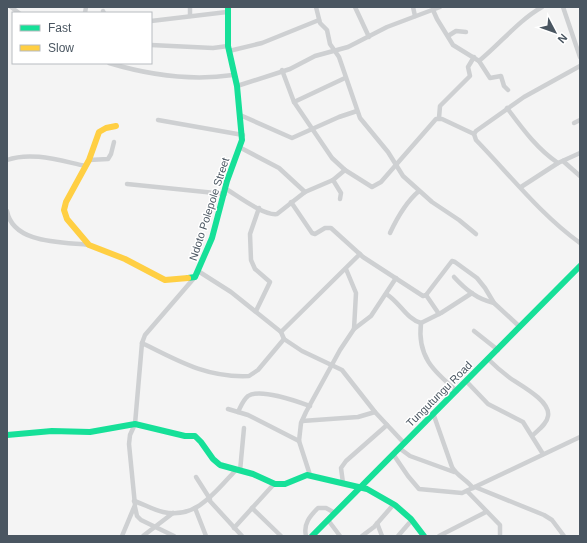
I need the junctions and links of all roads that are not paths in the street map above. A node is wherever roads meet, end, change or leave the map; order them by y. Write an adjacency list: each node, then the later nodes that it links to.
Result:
1 (190, 7): 11 (street)
2 (316, 7): 13 (street)
3 (355, 7): 17 (street)
4 (413, 7): 12 (street)
5 (440, 7): 10 (street)
6 (542, 7): 9 (street)
7 (563, 7): 19 (street)
8 (228, 9): 11 (street); 20 (street, Ndoto Polepole Street)
9 (534, 9): 24 (street)
10 (433, 10): 12 (street); 16 (street)
11 (190, 16): 14 (street)
12 (415, 16): 17 (street)
13 (319, 20): 20 (street); 21 (street)
14 (152, 21)
15 (466, 32): 16 (street)
16 (448, 36): 22 (street)
17 (369, 37): 21 (street)
18 (152, 45): 20 (street)
19 (578, 46): 23 (street)
20 (228, 48): 28 (street, Ndoto Polepole Street)
21 (334, 52): 27 (street); 29 (street)
22 (474, 57): 24 (street); 36 (street)
23 (580, 57)
24 (479, 61): 31 (street)
25 (114, 64): 28 (street)
26 (580, 66): 33 (street)
27 (282, 70): 30 (street); 32 (street)
28 (233, 75): 30 (street, Ndoto Polepole Street)
29 (345, 78): 32 (street); 34 (street)
30 (237, 86): 35 (street, Ndoto Polepole Street)
31 (508, 90)
32 (294, 102): 41 (street)
33 (507, 108): 42 (street); 50 (street)
34 (357, 111): 41 (street); 51 (street)
35 (240, 115): 41 (street); 43 (street, Ndoto Polepole Street)
36 (439, 118): 42 (street); 51 (street)
37 (158, 120): 43 (street)
38 (580, 120): 39 (street)
39 (574, 123)
40 (116, 126): 49 (street, Ndoto Polepole Street)
41 (312, 130): 52 (street)
42 (474, 134): 56 (street)
43 (243, 135): 45 (street, Ndoto Polepole Street)
44 (114, 142): 49 (street)
45 (241, 148): 57 (street, Ndoto Polepole Street); 59 (street)
46 (580, 153): 48 (street)
47 (7, 160): 49 (street)
48 (563, 161): 50 (street); 53 (street)
49 (88, 163): 67 (street, Ndoto Polepole Street)
50 (558, 163): 56 (street)
51 (395, 165): 52 (street); 58 (street)
52 (345, 170): 54 (street)
53 (580, 176)
54 (333, 180): 59 (street); 60 (street)
55 (127, 184): 57 (street)
56 (520, 187): 66 (street)
57 (226, 191): 62 (street); 71 (street, Ndoto Polepole Street)
58 (419, 191): 64 (street); 65 (street)
59 (305, 192): 61 (street)
60 (340, 199)
61 (291, 202): 62 (street); 68 (street)
62 (259, 208): 79 (street)
63 (7, 211): 67 (street)
64 (390, 233)
65 (476, 234)
66 (580, 242)
67 (89, 245): 72 (street, Ndoto Polepole Street)
68 (360, 254): 70 (street); 74 (street)
69 (580, 266): 82 (street, Tungutungu Road)
70 (346, 268): 83 (street); 85 (street)
71 (198, 271): 72 (street, Ndoto Polepole Street); 79 (street)
72 (195, 277): 87 (street)
73 (454, 277): 75 (street)
74 (396, 278): 76 (street); 77 (street)
75 (472, 293): 78 (street); 80 (street)
76 (386, 294): 81 (street); 83 (street)
77 (426, 295): 78 (street); 80 (street)
78 (494, 304): 82 (street)
79 (256, 311): 85 (street)
80 (439, 314): 81 (street)
81 (421, 323): 92 (street)
82 (520, 327): 88 (street, Tungutungu Road)
83 (354, 329): 90 (street)
84 (474, 331): 88 (street)
85 (281, 332): 86 (street)
86 (284, 338): 87 (street); 90 (street)
87 (142, 343): 99 (street)
88 (498, 350): 89 (street, Tungutungu Road)
89 (488, 360): 91 (street, Tungutungu Road); 103 (street)
90 (332, 364): 93 (street); 96 (street)
91 (467, 382): 92 (street, Tungutungu Road); 103 (street)
92 (457, 391): 97 (street, Tungutungu Road)
93 (310, 406): 95 (street); 98 (street)
94 (228, 409): 95 (street)
95 (238, 412): 105 (street)
96 (375, 412): 98 (street); 100 (street)
97 (433, 413): 106 (street, Tungutungu Road); 110 (street)
98 (302, 421): 105 (street)
99 (135, 424): 102 (street); 109 (street); 119 (street)
100 (387, 425): 106 (street); 113 (street)
101 (244, 428): 109 (street)
102 (7, 435)
103 (533, 435): 108 (street)
104 (580, 437): 108 (street)
105 (299, 441): 111 (street)
106 (401, 446): 107 (street, Tungutungu Road); 110 (street)
107 (393, 454): 115 (street, Tungutungu Road); 117 (street)
108 (543, 454): 116 (street)
109 (238, 471): 114 (street); 118 (street)
110 (454, 472): 116 (street)
111 (310, 475): 113 (street); 114 (street)
112 (196, 477): 118 (street)
113 (343, 483): 115 (street)
114 (274, 484): 123 (street)
115 (361, 487): 120 (street); 126 (street, Tungutungu Road)
116 (474, 487): 117 (street); 147 (street)
117 (467, 491): 124 (street)
118 (209, 499): 122 (street); 131 (street)
119 (134, 501): 121 (street); 125 (street)
120 (394, 504): 128 (street); 129 (street)
121 (134, 506): 130 (street); 133 (street)
122 (195, 508): 125 (street); 136 (street)
123 (252, 508): 131 (street); 138 (street)
124 (486, 512): 145 (street); 146 (street)
125 (173, 513): 130 (street)
126 (335, 513): 127 (street, Tungutungu Road); 139 (street)
127 (328, 520): 132 (street, Tungutungu Road); 140 (street)
128 (411, 521): 143 (street); 144 (street)
129 (377, 523): 141 (street); 142 (street)
130 (153, 527): 134 (street); 135 (street)
131 (234, 528): 137 (street)
132 (315, 535)
133 (122, 536)
134 (143, 536)
135 (174, 536)
136 (206, 536)
137 (242, 536)
138 (281, 536)
139 (306, 536)
140 (340, 536)
141 (362, 536)
142 (382, 536)
143 (398, 536)
144 (424, 536)
145 (440, 536)
146 (500, 536)
147 (564, 536)

